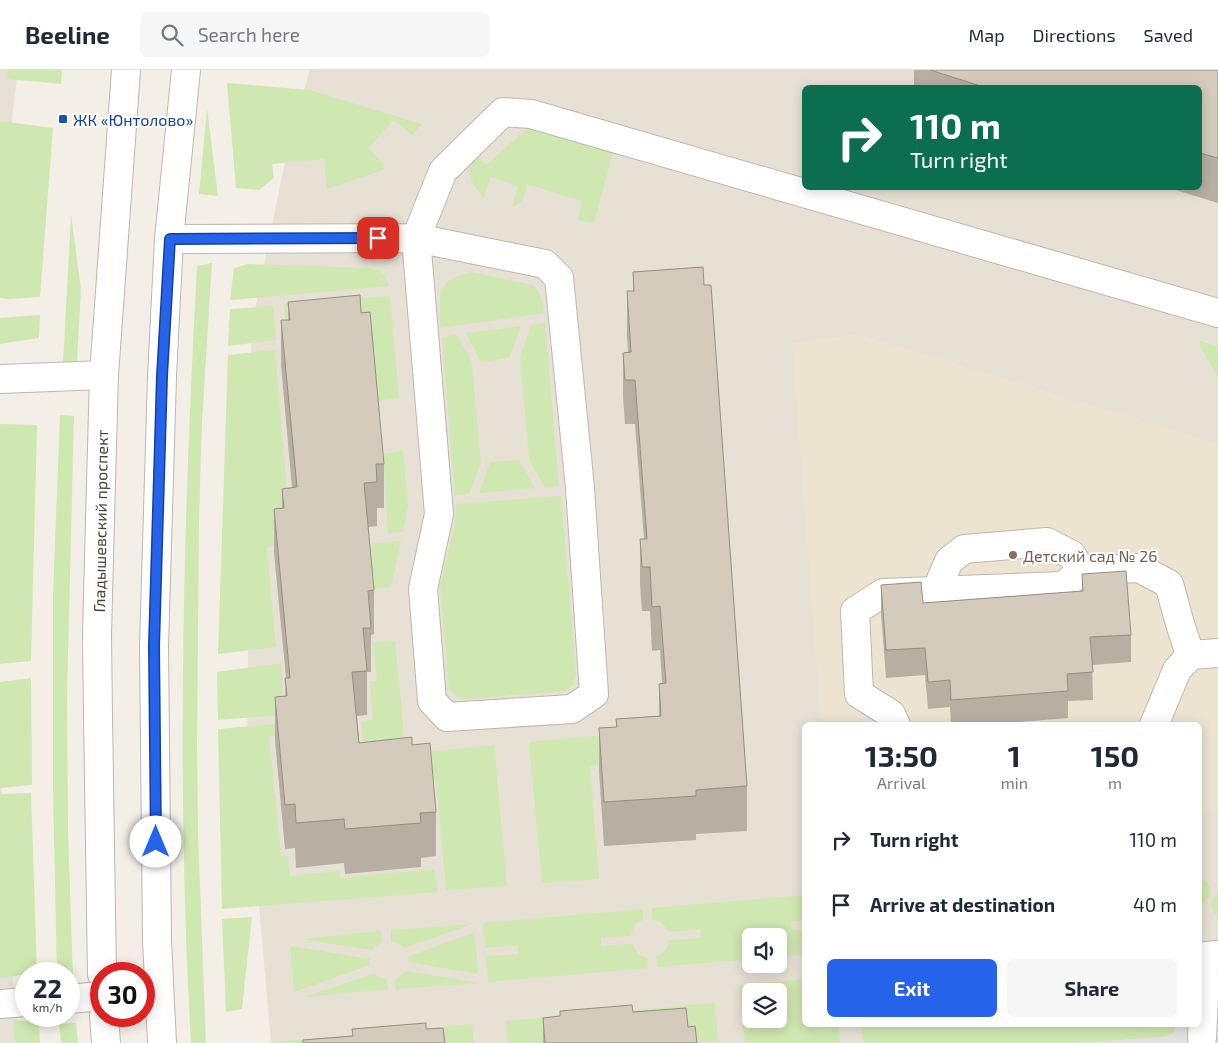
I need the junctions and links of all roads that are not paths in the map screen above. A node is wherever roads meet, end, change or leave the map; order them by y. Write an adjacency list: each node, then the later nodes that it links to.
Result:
1 (126, 70): 6 (street, Гладышевский проспект)
2 (186, 70): 4 (street)
3 (416, 238): 3 (street); 4 (street); 5 (street)
4 (170, 239): 21 (street)
5 (1218, 313)
6 (104, 375): 7 (street); 15 (street, Гладышевский проспект)
7 (0, 379)
8 (1081, 571): 9 (street); 9 (street); 11 (street)
9 (936, 590): 12 (street)
10 (1218, 653): 11 (street)
11 (1191, 655): 13 (street)
12 (895, 722)
13 (1155, 722)
14 (1218, 955): 19 (street)
15 (102, 962)
16 (15, 1003): 17 (street)
17 (0, 1004)
18 (105, 1027): 20 (street)
19 (1204, 1039)
20 (106, 1043)
21 (162, 1043)

